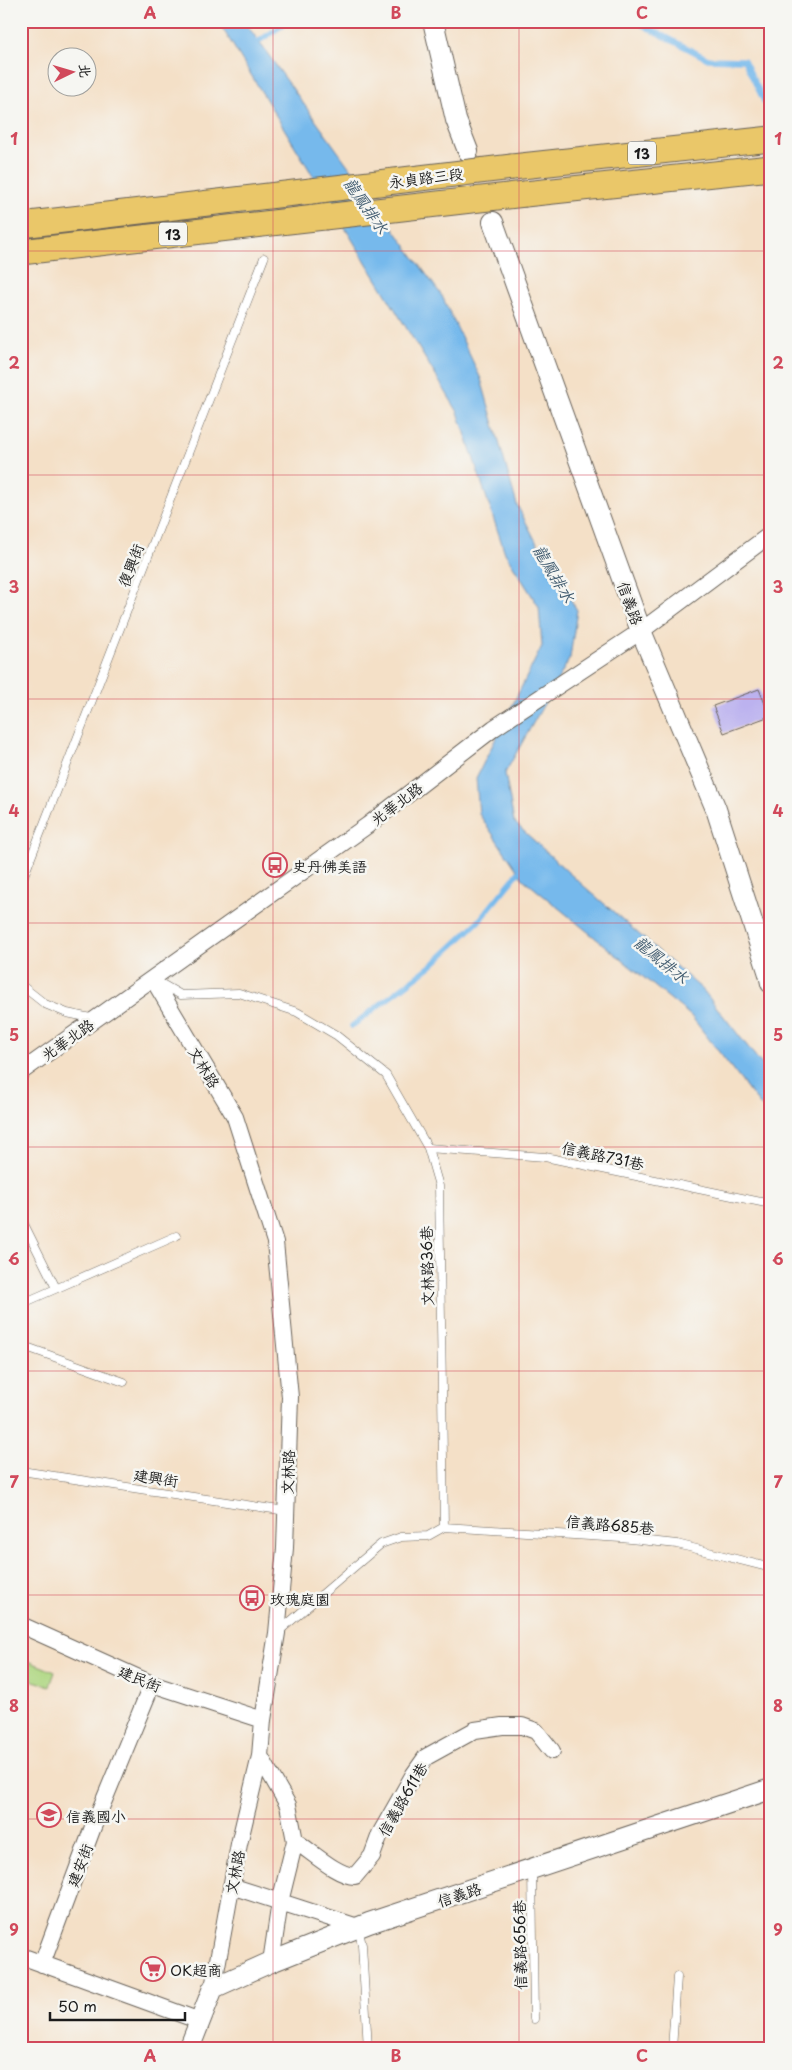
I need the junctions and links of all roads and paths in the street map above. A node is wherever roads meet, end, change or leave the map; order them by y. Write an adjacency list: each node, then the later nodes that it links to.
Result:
1 (433, 21): 3 (street)
2 (771, 139): 6 (main road, 永貞路三段 / 13, bridge)
3 (468, 151)
4 (771, 168): 7 (main road, 永貞路三段 / 13, bridge)
5 (493, 222): 10 (street, 信義路)
6 (21, 225)
7 (21, 252)
8 (264, 258): 11 (lane, 復興街)
9 (771, 534): 10 (street, 光華北路)
10 (641, 631): 12 (street, 光華北路); 13 (street, 信義路)
11 (21, 883)
12 (153, 979): 15 (street, 光華北路); 17 (lane, 文林路36巷); 26 (street, 文林路)
13 (771, 983)
14 (21, 985): 15 (lane)
15 (96, 1019): 16 (street, 光華北路)
16 (21, 1072)
17 (428, 1148): 18 (lane, 信義路731巷); 27 (lane, 文林路36巷)
18 (771, 1204)
19 (21, 1218): 21 (lane)
20 (176, 1236): 21 (lane)
21 (56, 1288): 22 (lane)
22 (21, 1304)
23 (21, 1345): 24 (lane)
24 (124, 1382)
25 (21, 1471): 26 (lane, 建興街)
26 (286, 1511): 30 (street, 文林路)
27 (444, 1526): 28 (lane, 信義路685巷); 30 (lane)
28 (771, 1568)
29 (21, 1625): 31 (street, 建民街)
30 (277, 1633): 32 (street, 文林路)
31 (152, 1684): 32 (street, 建民街); 43 (street, 建安街)
32 (263, 1720): 34 (street, 文林路)
33 (552, 1751): 36 (street, 信義路611巷)
34 (260, 1756): 36 (street); 38 (street, 文林路)
35 (771, 1789): 37 (street, 信義路)
36 (295, 1840): 39 (street)
37 (532, 1869): 40 (street, 信義路); 46 (lane, 信義路656巷)
38 (231, 1886): 39 (street); 45 (street, 文林路)
39 (280, 1902): 40 (street); 42 (street)
40 (358, 1928): 42 (street, 信義路); 49 (lane)
41 (21, 1956): 43 (street)
42 (271, 1962): 45 (street, 信義路)
43 (42, 1964): 47 (street)
44 (677, 1977): 50 (lane)
45 (213, 1988): 47 (street)
46 (534, 2019)
47 (200, 2021): 48 (street)
48 (189, 2049)
49 (368, 2049)
50 (672, 2049)

